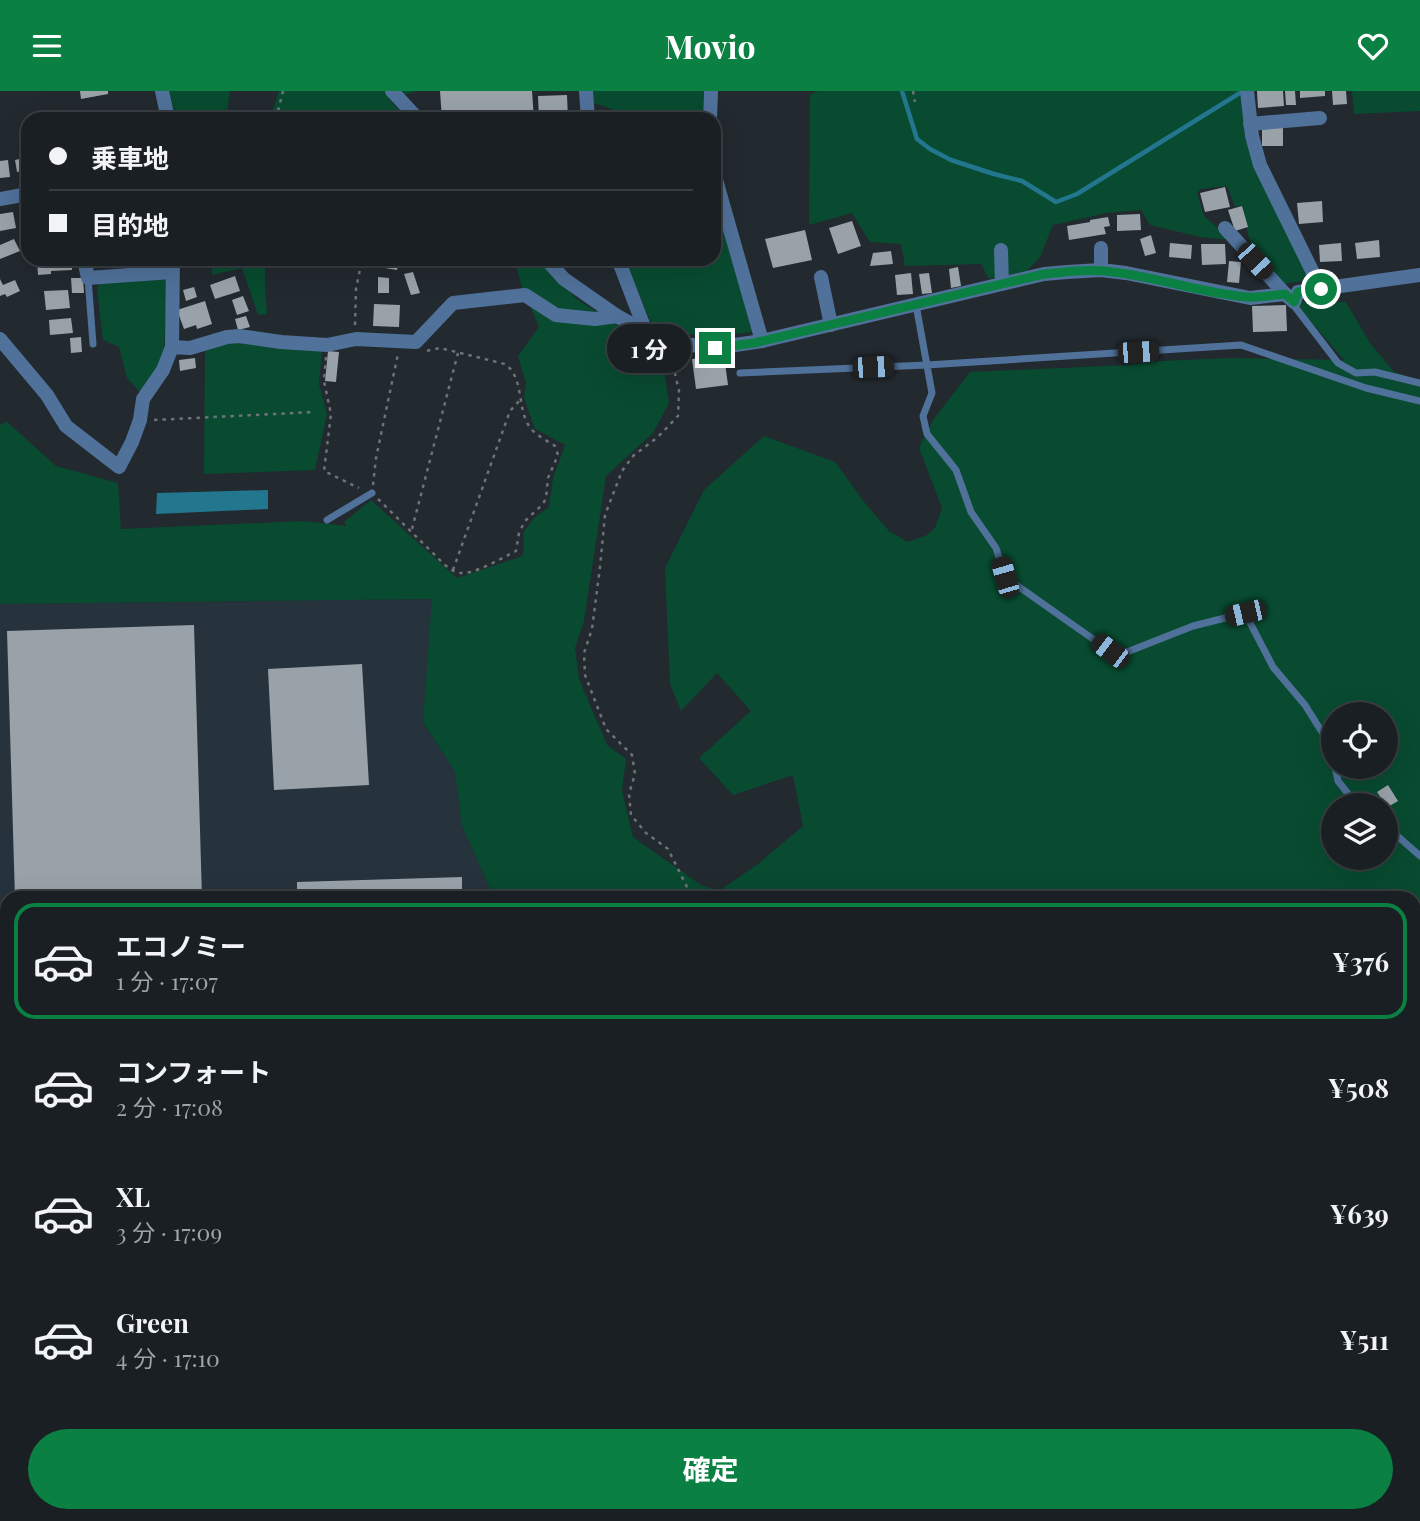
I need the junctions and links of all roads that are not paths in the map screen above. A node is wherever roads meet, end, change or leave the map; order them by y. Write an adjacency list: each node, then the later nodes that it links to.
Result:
1 (162, 91): 6 (street)
2 (392, 91): 7 (street)
3 (586, 91): 8 (street)
4 (711, 91): 9 (street)
5 (1247, 91): 11 (street)
6 (166, 112)
7 (412, 112)
8 (588, 112)
9 (710, 112)
10 (1320, 118): 11 (street)
11 (1250, 124): 27 (street)
12 (21, 195): 14 (street)
13 (721, 198): 34 (street)
14 (0, 199)
15 (1225, 228): 28 (street)
16 (1101, 248): 22 (street)
17 (1001, 250): 26 (street)
18 (85, 266): 25 (street)
19 (173, 266): 25 (street); 36 (street)
20 (552, 266): 30 (street)
21 (621, 266): 32 (street)
22 (1101, 270): 26 (street); 28 (street)
23 (1420, 275): 27 (street)
24 (821, 277): 31 (street)
25 (88, 278): 35 (lane)
26 (1002, 284): 29 (street)
27 (1321, 289): 28 (street)
28 (1285, 294): 39 (lane)
29 (916, 305): 31 (street); 37 (lane)
30 (617, 316): 32 (street); 36 (street)
31 (831, 325): 34 (street)
32 (646, 332): 34 (street)
33 (0, 339): 36 (street)
34 (762, 341)
35 (93, 344)
36 (172, 347)
37 (927, 365): 38 (lane); 40 (lane); 43 (lane)
38 (740, 373)
39 (1420, 383)
40 (1420, 401)
41 (372, 493): 42 (lane)
42 (327, 520)
43 (1321, 731)
44 (1398, 837): 45 (lane)
45 (1420, 856)

